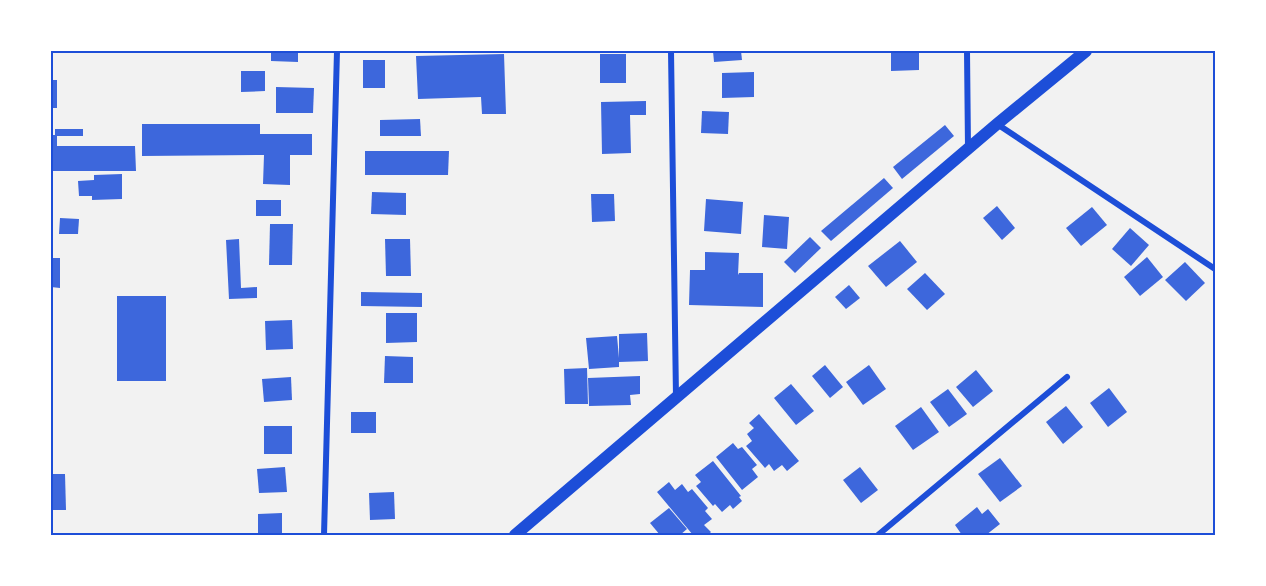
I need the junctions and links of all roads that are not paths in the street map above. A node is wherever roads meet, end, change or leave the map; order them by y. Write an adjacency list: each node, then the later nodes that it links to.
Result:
1 (337, 51): 10 (street)
2 (671, 51): 9 (street)
3 (967, 51): 6 (street)
4 (1086, 51): 5 (main road)
5 (997, 124): 6 (main road); 7 (street)
6 (968, 149): 9 (main road)
7 (1215, 268)
8 (1067, 377): 12 (street)
9 (676, 398): 11 (main road)
10 (324, 535)
11 (515, 535)
12 (878, 535)

